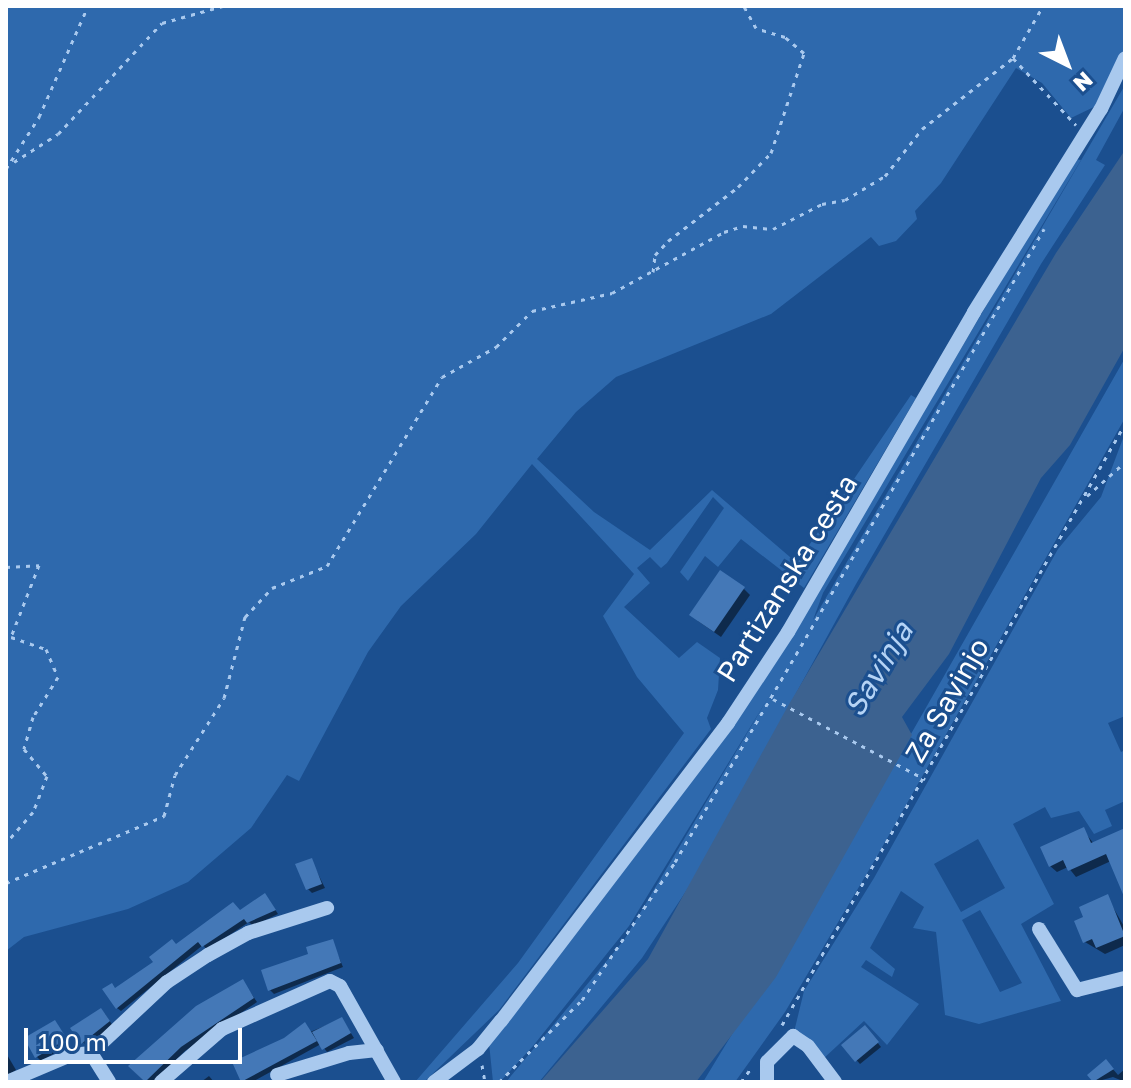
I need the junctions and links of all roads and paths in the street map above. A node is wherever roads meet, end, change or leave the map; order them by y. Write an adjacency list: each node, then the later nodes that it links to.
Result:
1 (88, 6): 10 (path)
2 (198, 6): 6 (path)
3 (223, 6): 6 (path)
4 (744, 6): 13 (path)
5 (1043, 6): 7 (path)
6 (200, 12): 10 (path)
7 (1013, 58): 9 (path); 13 (path)
8 (1125, 58): 33 (street, Partizanska cesta)
9 (1076, 125)
10 (14, 162): 11 (path)
11 (6, 169)
12 (1052, 216): 18 (path)
13 (653, 272): 21 (path)
14 (1125, 424): 16 (path, Za Savinjo)
15 (1125, 462): 16 (path)
16 (1084, 498): 19 (path, Za Savinjo)
17 (6, 567): 20 (path)
18 (773, 699): 19 (path); 34 (path)
19 (925, 779): 25 (path, Za Savinjo)
20 (6, 843)
21 (6, 883)
22 (327, 908): 27 (street)
23 (1039, 929): 24 (street)
24 (1125, 978)
25 (801, 994)
26 (377, 1050): 28 (street); 31 (street); 32 (street)
27 (91, 1053): 29 (street); 30 (street)
28 (277, 1075)
29 (7, 1082)
30 (109, 1082)
31 (161, 1082)
32 (394, 1082)
33 (434, 1082)
34 (499, 1082)
35 (767, 1082): 36 (street)
36 (835, 1082)

